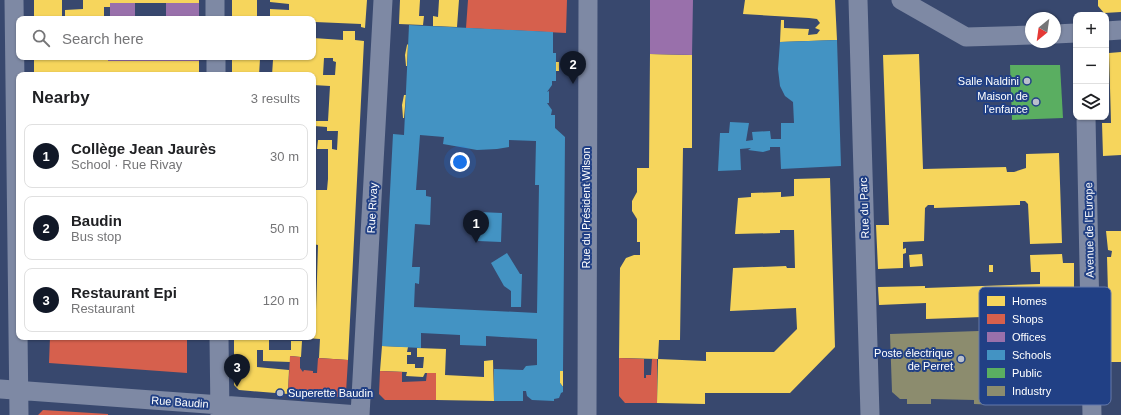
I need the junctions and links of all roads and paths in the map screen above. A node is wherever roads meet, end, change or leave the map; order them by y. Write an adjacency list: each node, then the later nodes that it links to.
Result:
1 (14, 0): 18 (street)
2 (215, 0): 7 (street)
3 (383, 0): 22 (street, Rue Rivay)
4 (588, 0): 23 (street, Rue du Président Wilson)
5 (858, 0): 24 (street, Rue du Parc)
6 (901, 0): 12 (street)
7 (215, 16)
8 (1121, 30): 9 (street)
9 (1109, 31)
10 (1073, 33): 11 (street)
11 (1061, 34)
12 (1025, 35)
13 (216, 60): 14 (street)
14 (216, 72)
15 (1086, 120): 16 (street, Avenue de l'Europe)
16 (1089, 287)
17 (219, 340): 20 (street)
18 (9, 389): 20 (street, Rue Baudin); 21 (street)
19 (1092, 405): 25 (street, Avenue de l'Europe)
20 (220, 410): 22 (street, Rue Baudin)
21 (19, 415)
22 (360, 415)
23 (586, 415)
24 (870, 415)
25 (1092, 415)

